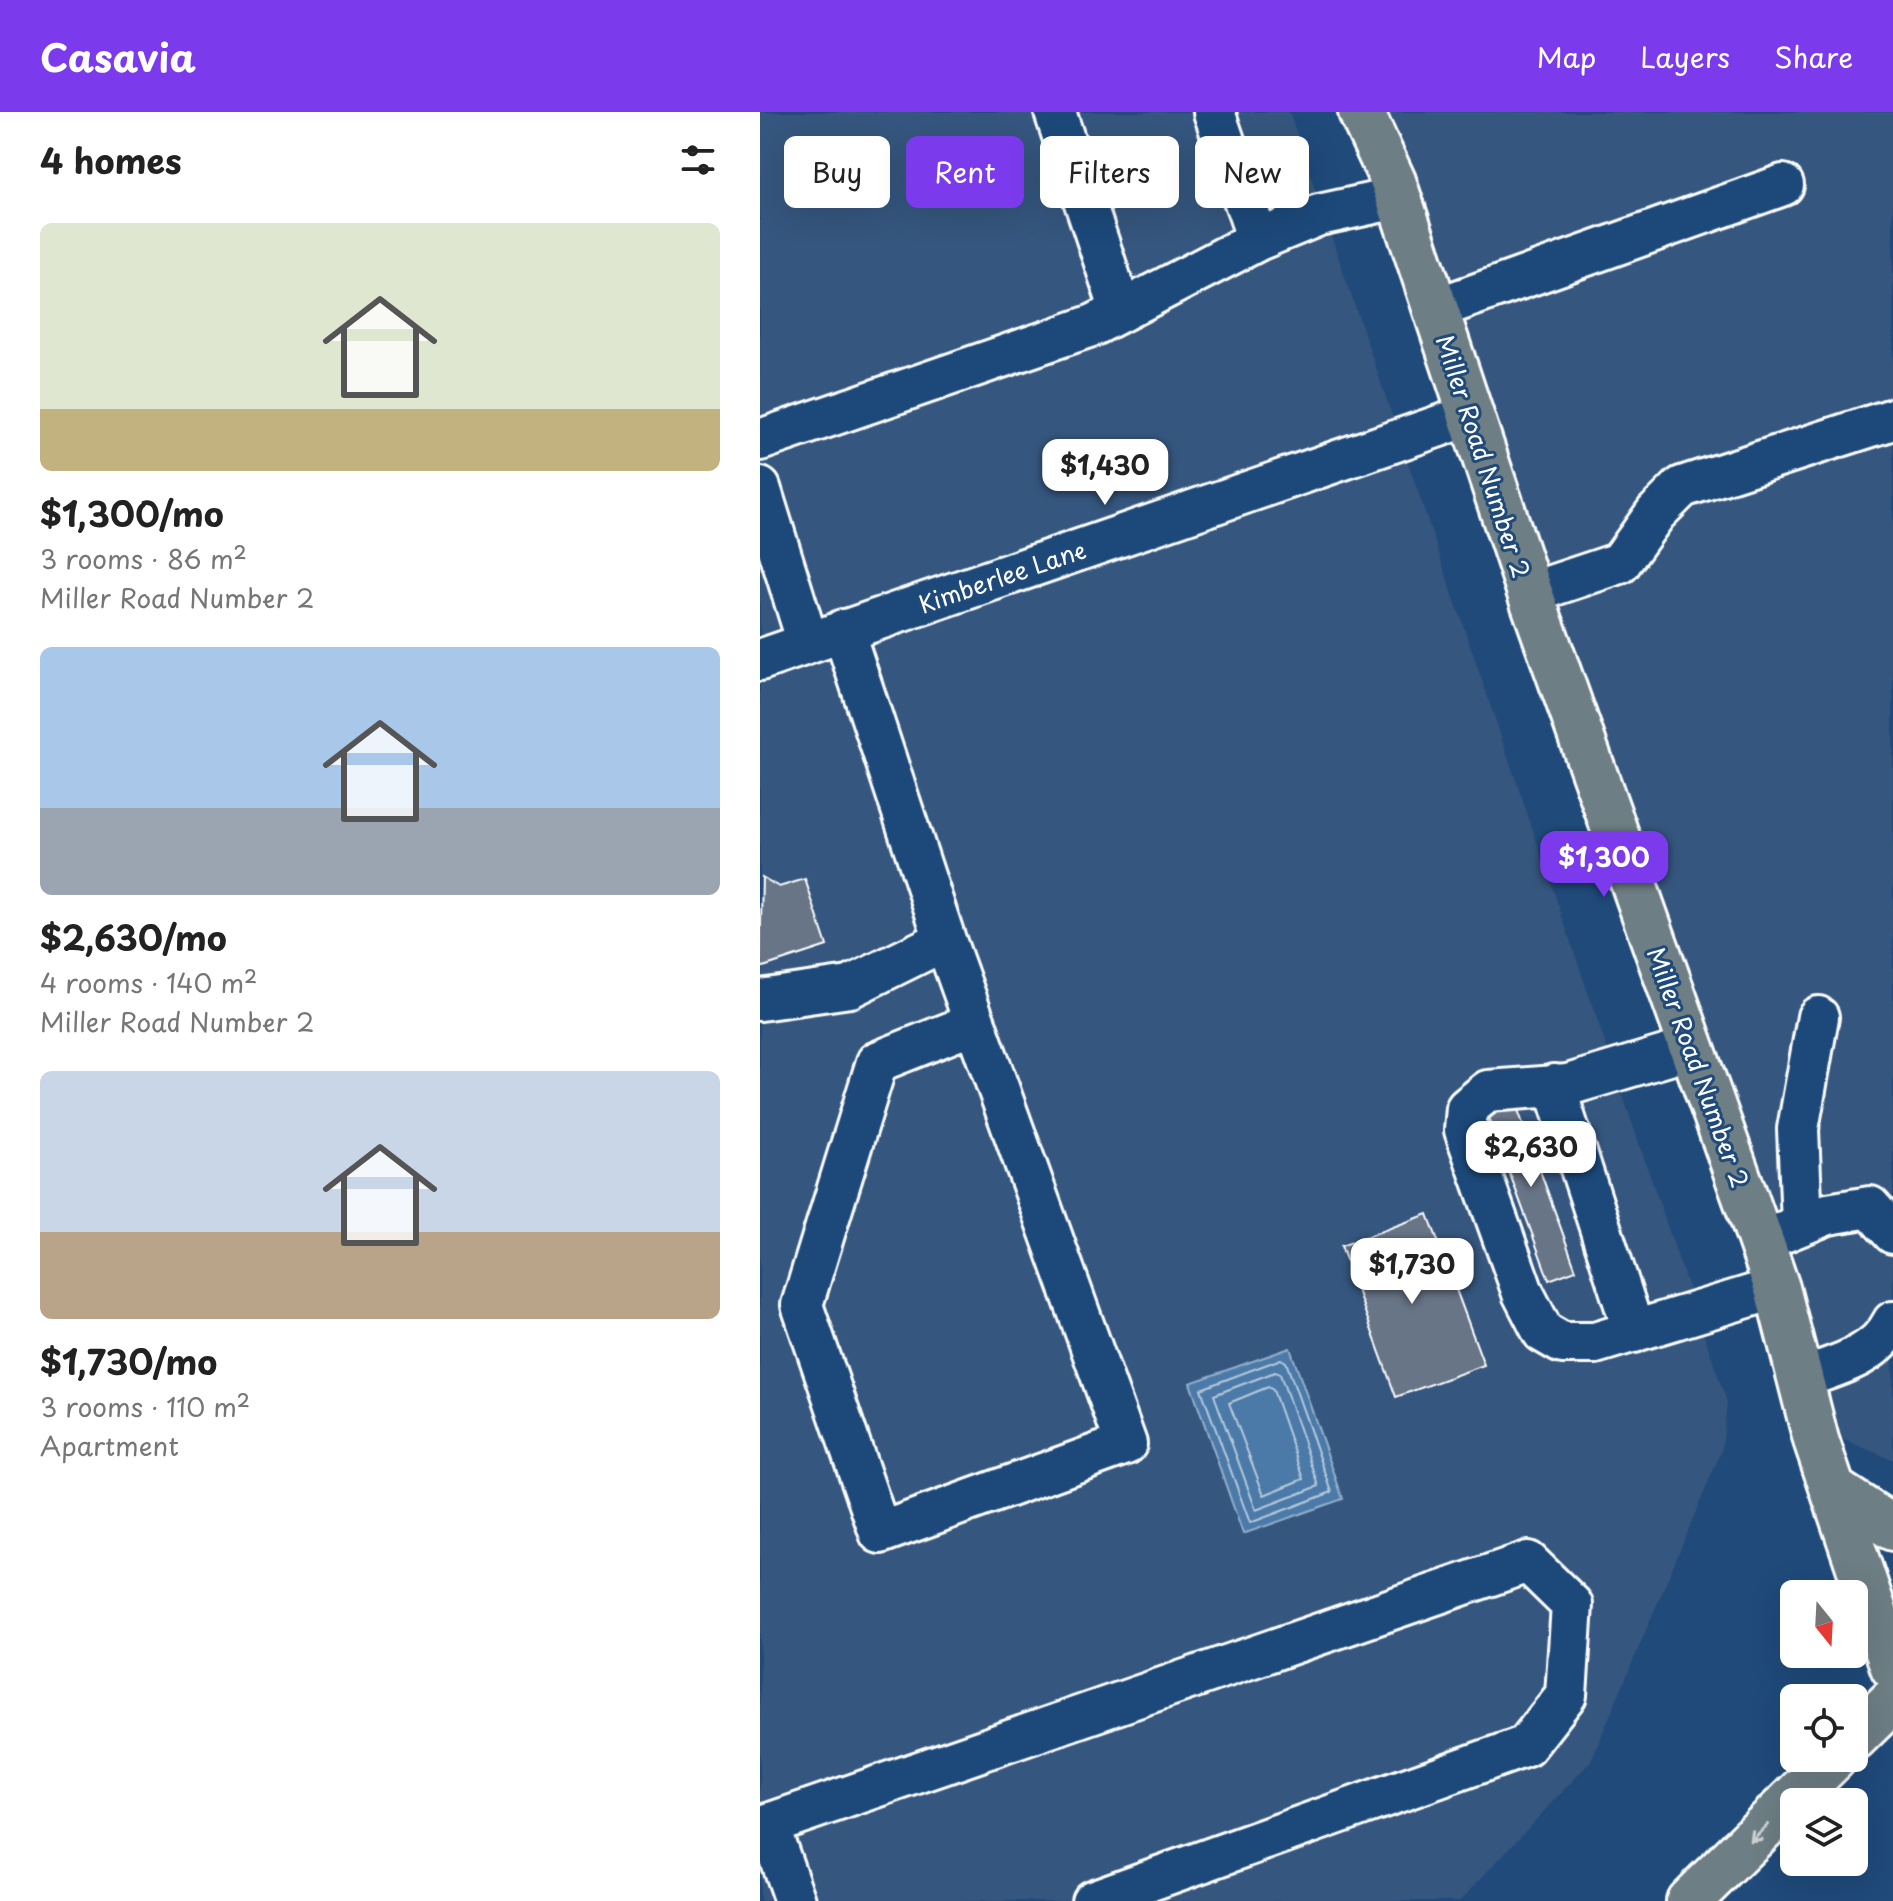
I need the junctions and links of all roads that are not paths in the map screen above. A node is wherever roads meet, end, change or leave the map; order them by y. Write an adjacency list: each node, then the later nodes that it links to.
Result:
1 (1055, 112): 8 (street)
2 (1214, 112): 6 (street)
3 (1361, 112): 5 (main road, Miller Road Number 2)
4 (1783, 185): 7 (street)
5 (1397, 198): 6 (street); 7 (main road, Miller Road Number 2)
6 (1258, 240): 8 (street)
7 (1435, 309): 9 (main road, Miller Road Number 2)
8 (1121, 311): 11 (street)
9 (1471, 415): 13 (main road, Miller Road Number 2); 14 (street, Kimberlee Lane)
10 (1893, 419): 13 (street)
11 (760, 440)
12 (760, 488): 14 (street)
13 (1530, 593): 20 (main road, Miller Road Number 2)
14 (826, 636): 15 (street, Kimberlee Lane); 16 (street)
15 (760, 660)
16 (945, 940): 17 (street); 19 (street)
17 (760, 1000)
18 (1818, 1017): 23 (street)
19 (975, 1023): 19 (street)
20 (1692, 1048): 21 (street); 24 (main road, Miller Road Number 2)
21 (1554, 1085): 27 (street); 27 (street)
22 (1885, 1212): 23 (street)
23 (1802, 1224): 24 (street)
24 (1761, 1242): 25 (main road, Miller Road Number 2)
25 (1777, 1288): 27 (street); 28 (main road, Miller Road Number 2)
26 (1893, 1322): 28 (street)
27 (1634, 1332)
28 (1801, 1378): 29 (main road, Miller Road Number 2)
29 (1837, 1492): 30 (main road); 31 (main road, Miller Road Number 2)
30 (1893, 1528)
31 (1893, 1667)
32 (1893, 1700): 33 (main road)
33 (1868, 1724)
34 (1820, 1772): 38 (main road, one-way to 38)
35 (764, 1826): 36 (street); 37 (street)
36 (795, 1901)
37 (1092, 1901)
38 (1689, 1901)

